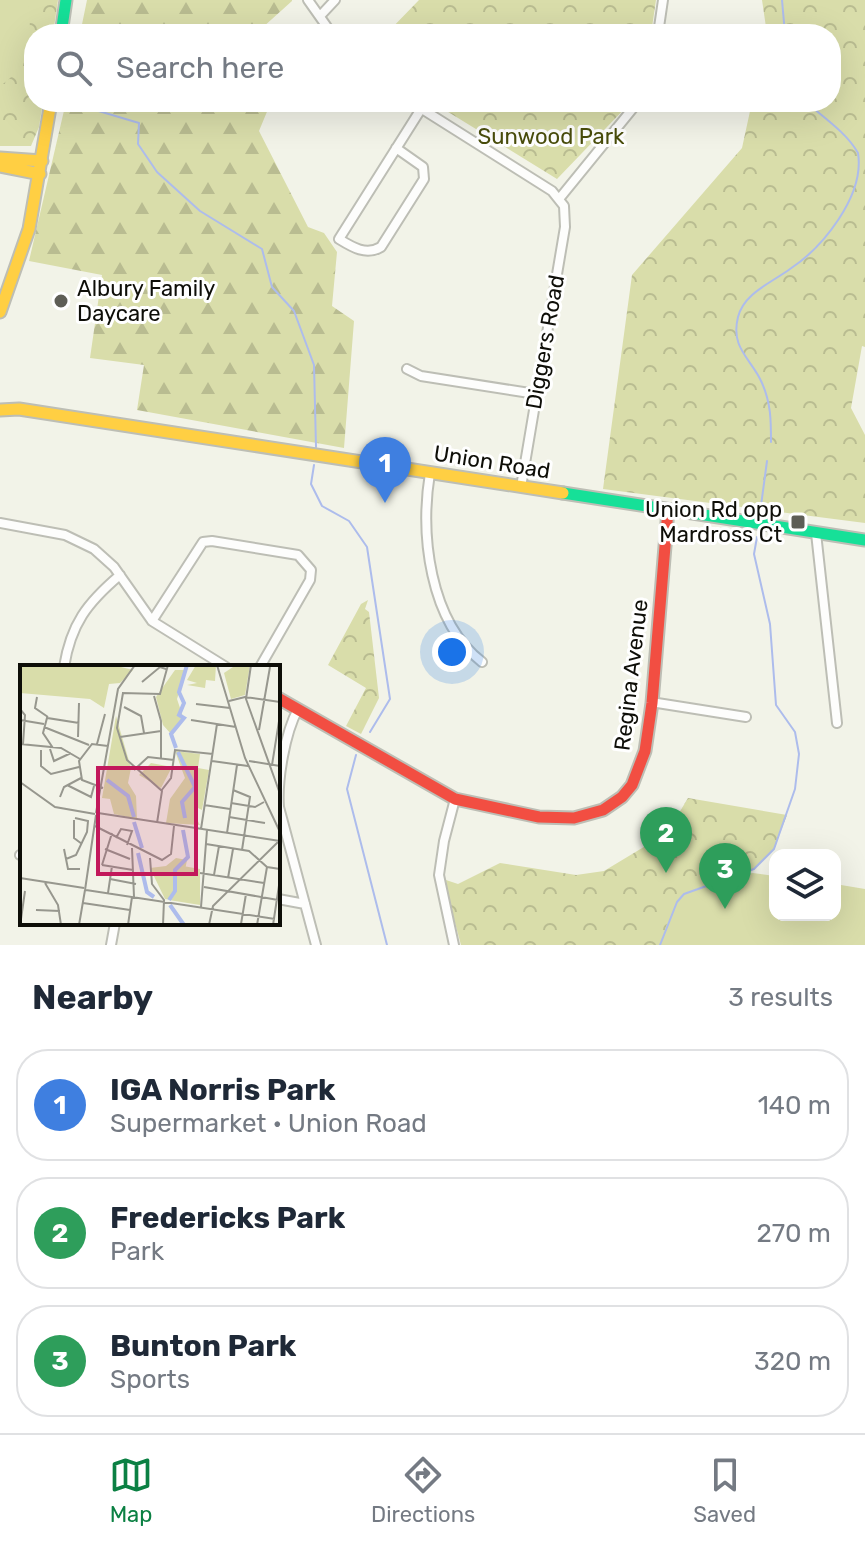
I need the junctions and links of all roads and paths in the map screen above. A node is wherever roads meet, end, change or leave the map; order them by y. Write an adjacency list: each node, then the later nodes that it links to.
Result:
1 (66, 0): 6 (main road)
2 (308, 0): 5 (street)
3 (335, 0): 5 (street)
4 (663, 0): 8 (street)
5 (320, 16): 7 (street)
6 (62, 24)
7 (325, 24)
8 (659, 24)
9 (49, 112): 15 (main road)
10 (419, 112): 13 (street)
11 (426, 112): 18 (street)
12 (629, 112): 18 (street)
13 (396, 148): 13 (street)
14 (0, 158): 15 (main road)
15 (42, 161): 17 (main road)
16 (0, 166): 17 (main road)
17 (40, 174): 19 (main road)
18 (556, 195): 21 (street, Diggers Road)
19 (0, 312)
20 (407, 369): 21 (street)
21 (536, 394): 26 (street, Diggers Road)
22 (0, 401): 23 (main road, Union Road)
23 (19, 409): 24 (main road, Union Road); 25 (main road, Union Road)
24 (0, 410)
25 (430, 473): 26 (main road, Union Road); 33 (street)
26 (521, 487): 27 (main road, Union Road)
27 (668, 510): 29 (main road, Union Road); 38 (main road, Regina Avenue)
28 (0, 523): 31 (street)
29 (816, 533): 30 (main road, Union Road); 41 (street)
30 (865, 540)
31 (120, 575): 32 (street); 34 (street)
32 (152, 621): 35 (street); 36 (street)
33 (482, 662)
34 (64, 665)
35 (223, 665)
36 (261, 665)
37 (280, 699): 39 (main road, Regina Avenue)
38 (651, 702): 40 (street); 43 (main road, Regina Avenue)
39 (298, 709): 42 (street); 43 (main road, Regina Avenue)
40 (746, 717)
41 (837, 723)
42 (280, 783)
43 (455, 799): 50 (street)
44 (280, 810): 46 (street)
45 (280, 899): 46 (street)
46 (305, 904): 49 (street)
47 (115, 925): 48 (street)
48 (111, 945)
49 (316, 945)
50 (454, 945)

